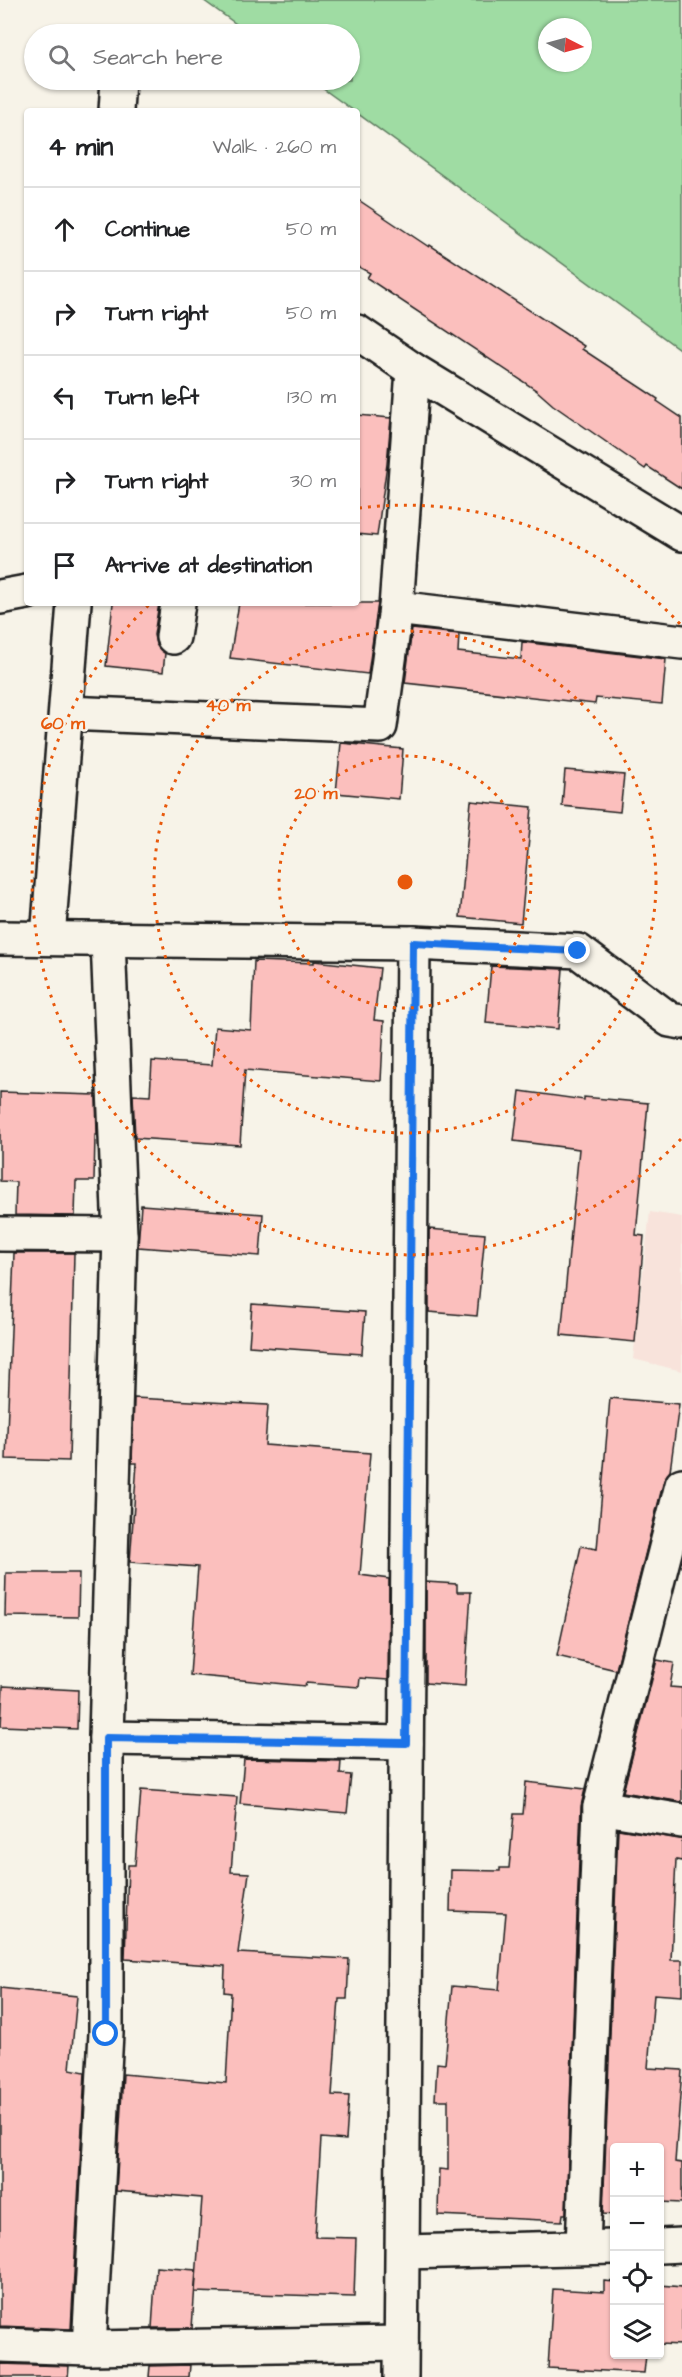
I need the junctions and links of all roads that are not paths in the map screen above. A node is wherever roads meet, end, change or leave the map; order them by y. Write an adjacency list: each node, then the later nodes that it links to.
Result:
1 (117, 90): 2 (street)
2 (116, 108)
3 (360, 334): 4 (street)
4 (413, 370): 5 (street); 10 (street)
5 (682, 534)
6 (24, 593): 7 (street)
7 (0, 597)
8 (74, 606): 13 (street)
9 (178, 606): 11 (street)
10 (396, 608): 12 (street); 13 (street)
11 (173, 637)
12 (682, 642)
13 (66, 713): 15 (street)
14 (0, 938): 15 (street)
15 (48, 938): 16 (street)
16 (108, 940): 17 (street); 20 (street)
17 (413, 943): 18 (street); 23 (street)
18 (682, 1022)
19 (0, 1234): 20 (street)
20 (120, 1235): 22 (street)
21 (682, 1485): 24 (street)
22 (106, 1738): 23 (street); 32 (street)
23 (406, 1743): 29 (street)
24 (600, 1807): 25 (street); 28 (street)
25 (682, 1821)
26 (682, 2245): 27 (street)
27 (664, 2246)
28 (599, 2247): 29 (street)
29 (403, 2252): 30 (street)
30 (401, 2343): 32 (street); 33 (street)
31 (0, 2344): 32 (street)
32 (89, 2348)
33 (401, 2377)

